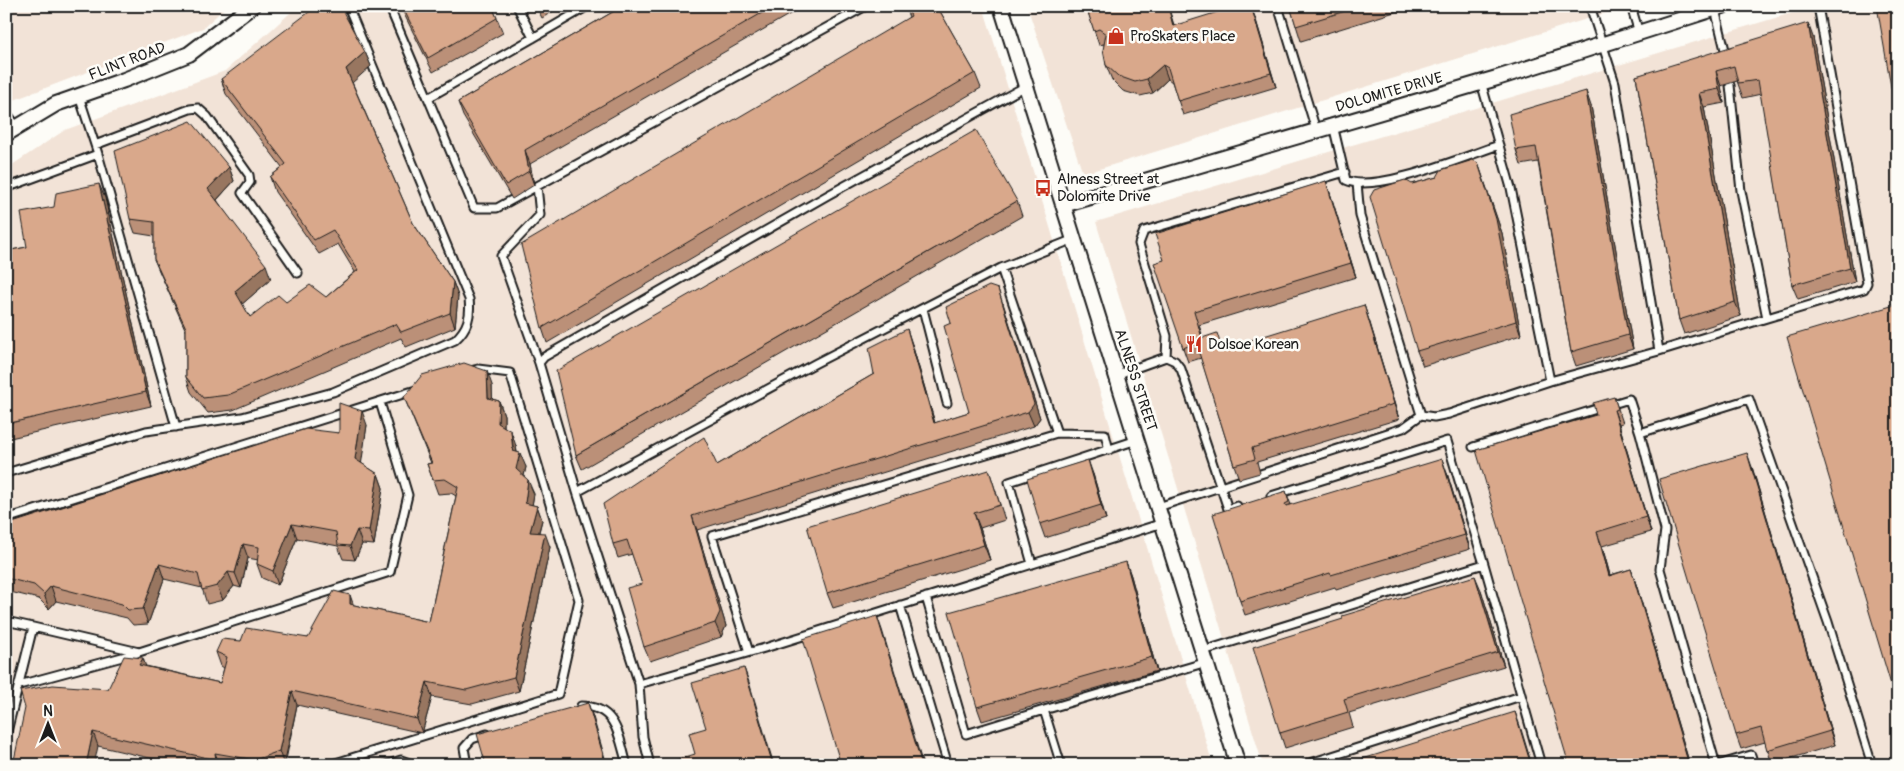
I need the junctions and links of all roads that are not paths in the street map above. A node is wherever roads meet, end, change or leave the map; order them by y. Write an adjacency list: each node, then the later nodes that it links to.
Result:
1 (348, 6): 49 (lane)
2 (388, 6): 21 (lane)
3 (517, 6): 14 (lane)
4 (588, 6): 14 (lane)
5 (866, 6): 31 (lane)
6 (1001, 6): 19 (street, ALNESS STREET)
7 (1278, 6): 24 (lane)
8 (1590, 6): 15 (lane)
9 (1631, 6): 13 (lane)
10 (1818, 6): 38 (lane)
11 (249, 7): 20 (street, FLINT ROAD)
12 (1719, 7): 13 (street, DOLOMITE DRIVE); 16 (lane)
13 (1639, 33): 15 (street, DOLOMITE DRIVE)
14 (533, 38): 21 (lane)
15 (1602, 44): 17 (street, DOLOMITE DRIVE); 39 (lane)
16 (1725, 50)
17 (1481, 82): 23 (street, DOLOMITE DRIVE); 27 (lane)
18 (1730, 85): 38 (lane)
19 (1026, 86): 33 (street, ALNESS STREET); 41 (lane)
20 (79, 96): 25 (street, FLINT ROAD); 26 (lane)
21 (428, 98): 31 (lane)
22 (6, 112): 25 (lane)
23 (1333, 125): 24 (street, DOLOMITE DRIVE); 29 (lane)
24 (1316, 130): 33 (street, DOLOMITE DRIVE)
25 (12, 131)
26 (95, 145): 28 (lane); 36 (lane)
27 (1498, 145): 30 (lane); 44 (lane)
28 (98, 154): 32 (lane); 49 (lane)
29 (1345, 172): 30 (lane); 40 (lane)
30 (1357, 183): 48 (lane)
31 (537, 186): 41 (lane)
32 (6, 188)
33 (1063, 205): 34 (street, ALNESS STREET)
34 (1074, 239): 35 (lane); 43 (street, ALNESS STREET)
35 (1001, 268): 37 (lane); 50 (lane)
36 (298, 273)
37 (923, 308): 47 (lane); 57 (lane)
38 (1767, 318): 39 (lane)
39 (1659, 350): 44 (lane)
40 (1166, 357): 43 (lane); 56 (lane)
41 (539, 363): 57 (lane)
42 (469, 372): 79 (lane)
43 (1116, 375): 52 (street, ALNESS STREET)
44 (1550, 381): 48 (lane)
45 (424, 387): 46 (lane)
46 (380, 402): 61 (lane); 69 (lane)
47 (947, 403)
48 (1422, 415): 56 (lane)
49 (176, 427): 55 (lane)
50 (1056, 433): 54 (lane); 70 (lane)
51 (1640, 433): 53 (lane); 90 (lane); 92 (lane)
52 (1137, 440): 54 (lane); 60 (street, ALNESS STREET)
53 (1473, 447)
54 (1109, 450): 63 (lane)
55 (6, 473)
56 (1220, 488): 59 (lane); 60 (lane)
57 (577, 492): 72 (lane)
58 (1266, 497): 64 (lane)
59 (1247, 503)
60 (1158, 508): 62 (street, ALNESS STREET)
61 (6, 518)
62 (1163, 524): 63 (lane); 71 (street, ALNESS STREET)
63 (1032, 564): 65 (lane)
64 (1484, 564): 71 (lane); 74 (lane)
65 (926, 597): 66 (lane); 76 (lane)
66 (900, 605): 70 (lane); 85 (lane)
67 (6, 621): 68 (lane)
68 (33, 627): 69 (lane); 73 (lane)
69 (139, 652): 73 (lane)
70 (749, 652): 72 (lane)
71 (1205, 656): 76 (lane); 87 (street, ALNESS STREET)
72 (639, 684): 84 (lane)
73 (19, 685): 78 (lane)
74 (1520, 696): 88 (lane); 89 (lane)
75 (572, 709): 83 (lane)
76 (1044, 710): 86 (lane)
77 (499, 731): 82 (lane)
78 (6, 736)
79 (329, 765)
80 (386, 765): 81 (lane)
81 (415, 765)
82 (467, 765)
83 (627, 765)
84 (650, 765)
85 (948, 765)
86 (1061, 765)
87 (1238, 765)
88 (1304, 765)
89 (1541, 765)
90 (1717, 765): 91 (lane)
91 (1754, 765)
92 (1872, 765)

